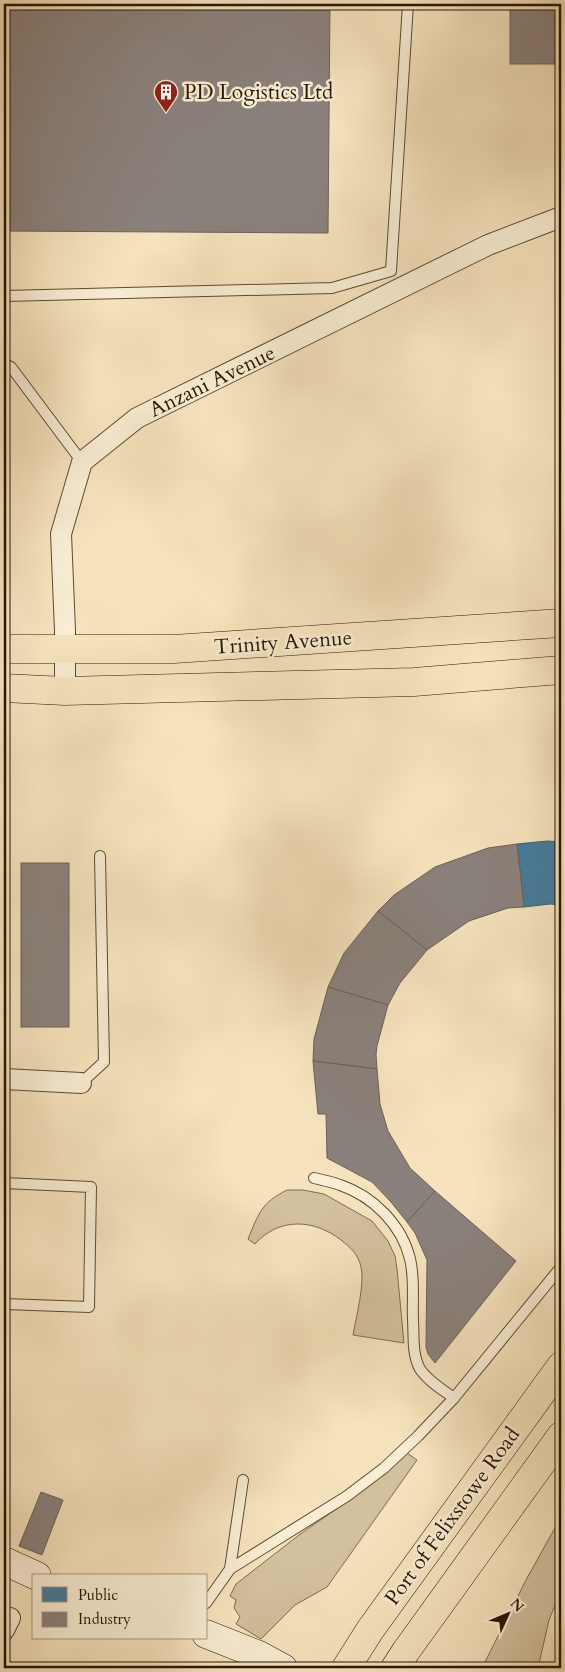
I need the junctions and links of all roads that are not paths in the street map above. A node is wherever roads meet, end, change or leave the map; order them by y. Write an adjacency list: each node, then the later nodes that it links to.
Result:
1 (408, 4): 3 (lane)
2 (561, 217): 5 (street, Anzani Avenue)
3 (4, 296)
4 (4, 364): 5 (lane)
5 (82, 462): 8 (street)
6 (561, 623): 8 (main road, Trinity Avenue)
7 (4, 649): 8 (main road, Trinity Avenue)
8 (64, 650): 11 (street)
9 (561, 670): 11 (main road, Trinity Avenue)
10 (4, 688): 11 (main road, Trinity Avenue)
11 (65, 691)
12 (100, 856): 14 (lane)
13 (4, 1079): 14 (street)
14 (82, 1083)
15 (314, 1178): 20 (lane)
16 (4, 1183): 18 (lane)
17 (561, 1267): 20 (lane)
18 (4, 1304)
19 (561, 1366): 30 (main road, Port of Felixstowe Road)
20 (454, 1398): 24 (lane)
21 (561, 1436): 28 (main road, Port of Felixstowe Road)
22 (243, 1480): 24 (lane)
23 (4, 1561): 25 (street)
24 (230, 1569): 26 (lane)
25 (33, 1574)
26 (208, 1600)
27 (208, 1635): 29 (street)
28 (401, 1660)
29 (283, 1668)
30 (346, 1668)

